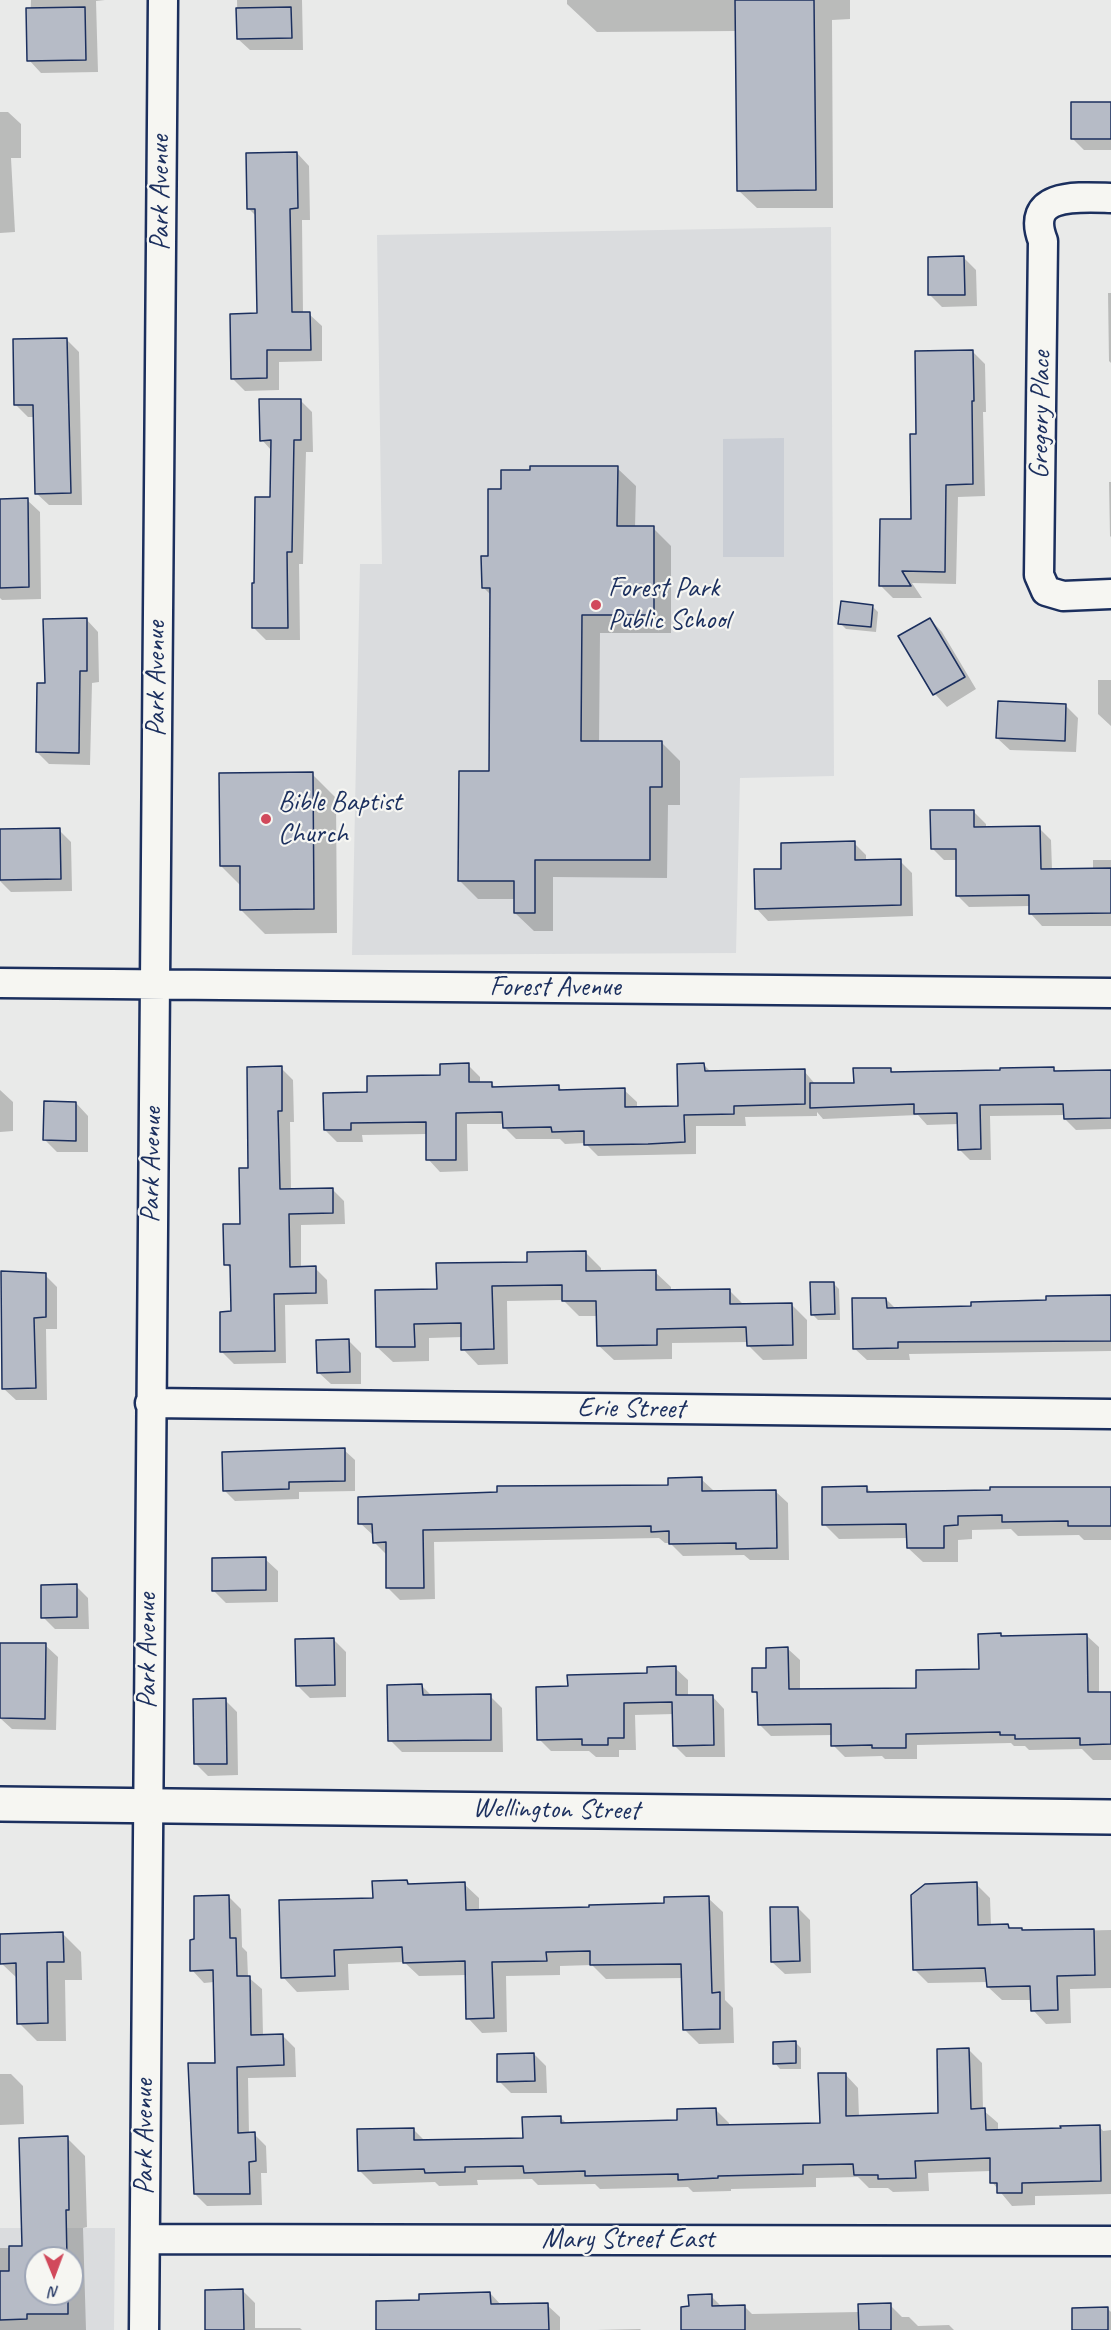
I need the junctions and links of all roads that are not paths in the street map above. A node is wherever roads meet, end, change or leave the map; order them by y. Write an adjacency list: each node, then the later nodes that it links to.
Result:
1 (163, 0): 5 (street, Park Avenue)
2 (1111, 198): 3 (street, Gregory Place)
3 (1111, 594)
4 (0, 982): 5 (street, Forest Avenue)
5 (154, 985): 6 (street, Forest Avenue); 7 (street, Park Avenue)
6 (1111, 993)
7 (150, 1403): 8 (street, Erie Street); 10 (street, Park Avenue)
8 (1111, 1414)
9 (0, 1804): 10 (street, Wellington Street)
10 (147, 1805): 11 (street, Wellington Street); 12 (street, Park Avenue)
11 (1111, 1816)
12 (145, 2239): 13 (street, Mary Street East); 14 (street, Park Avenue)
13 (1111, 2241)
14 (144, 2330)

